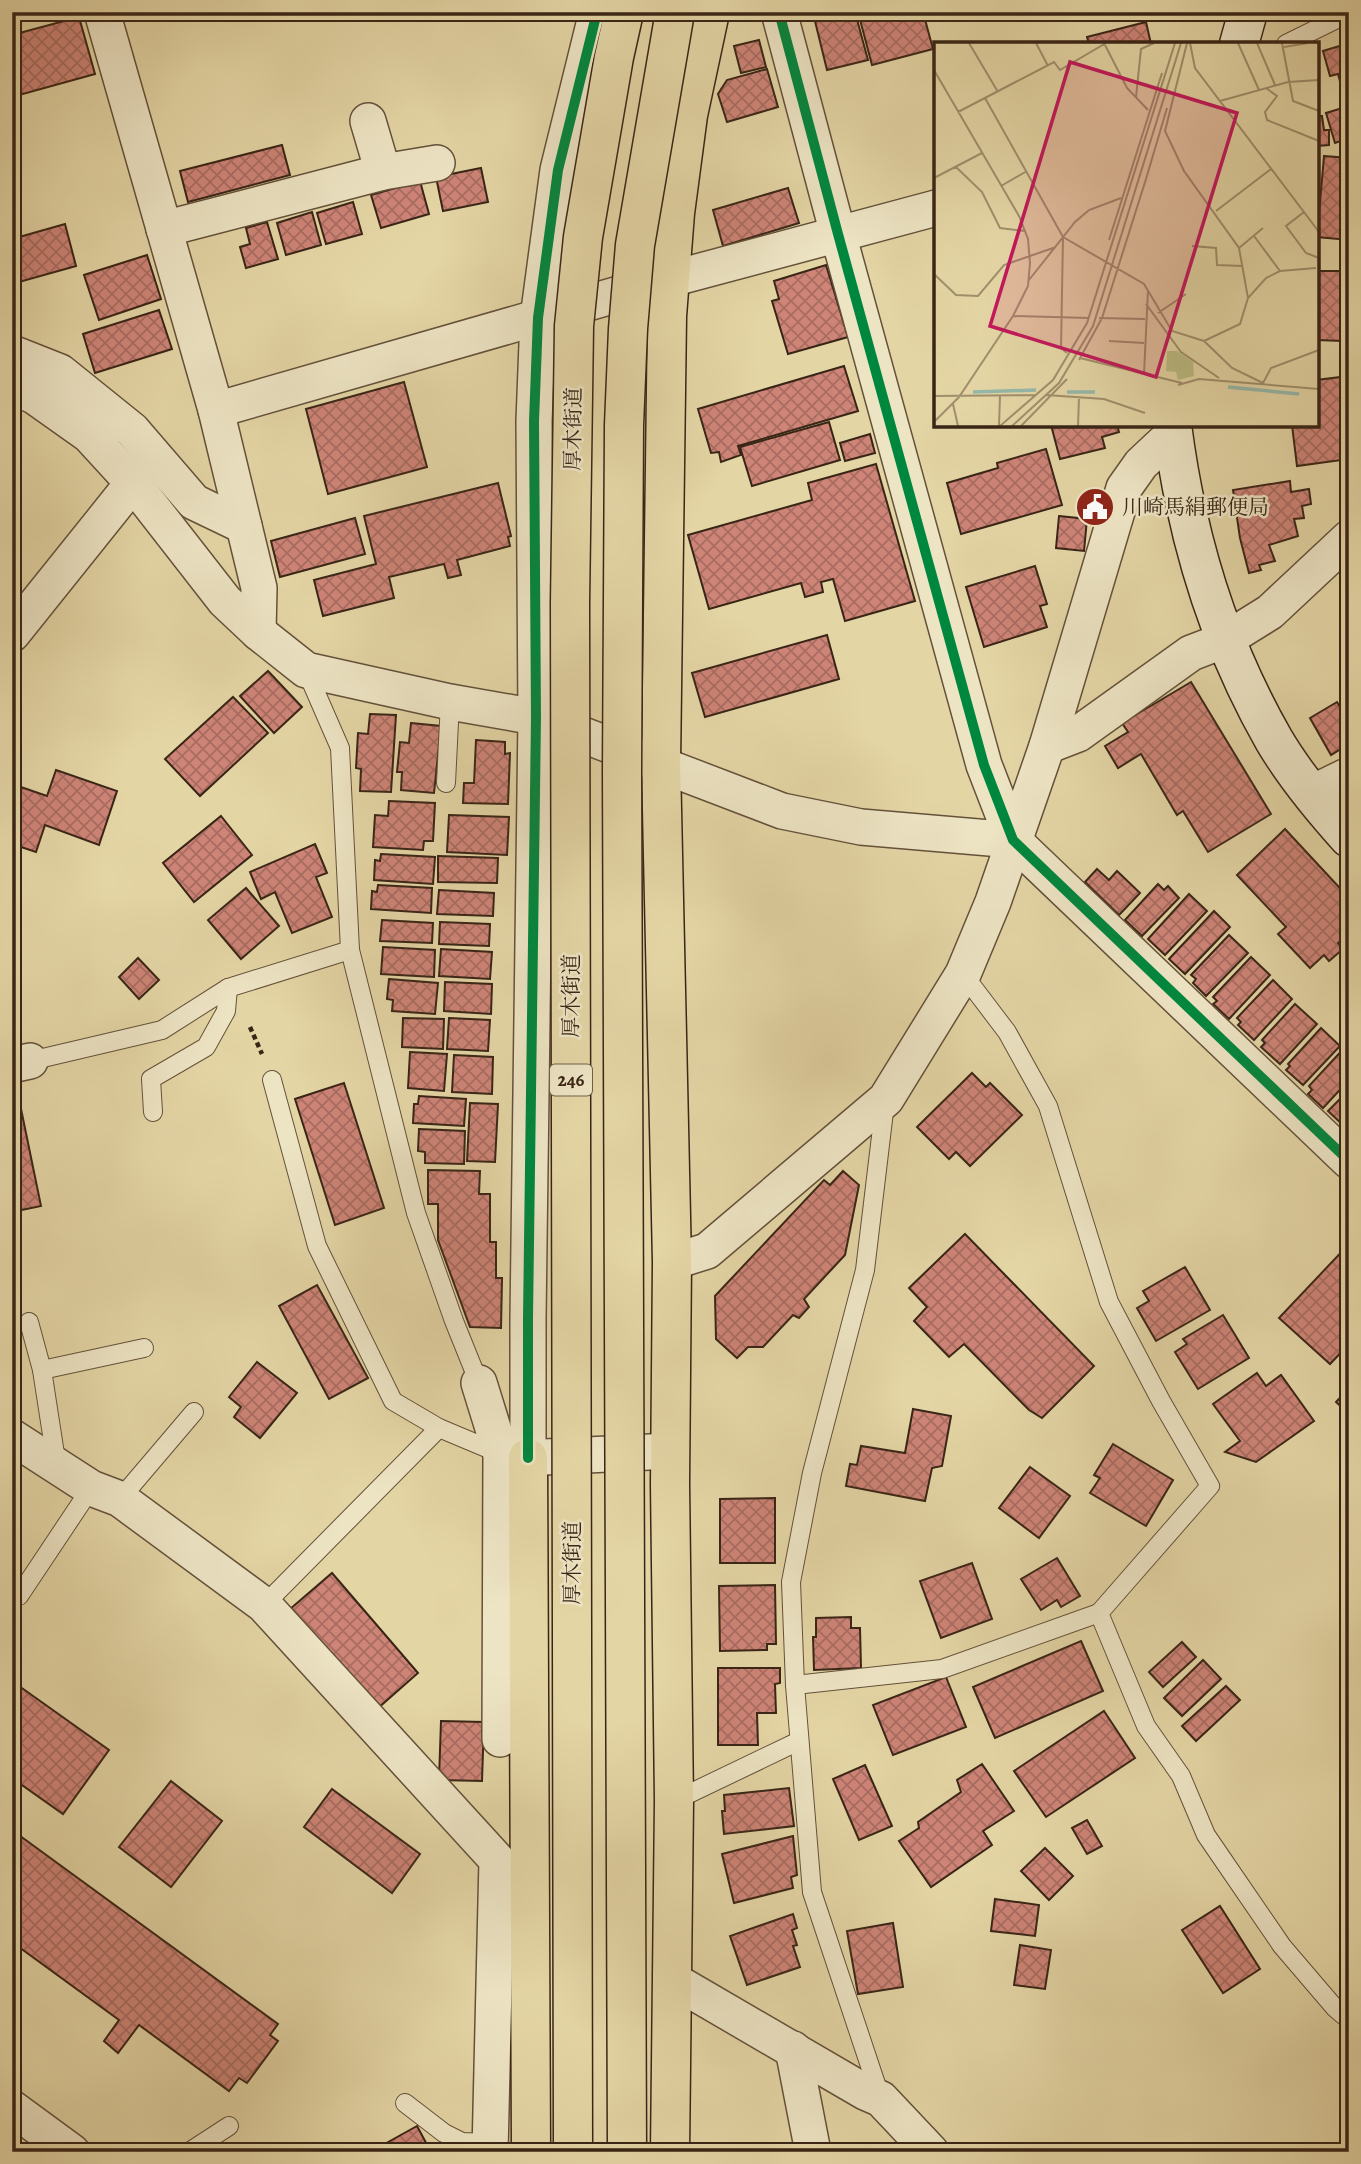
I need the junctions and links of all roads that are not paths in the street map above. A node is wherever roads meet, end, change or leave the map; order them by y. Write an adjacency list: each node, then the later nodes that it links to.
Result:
1 (102, 12): 15 (street)
2 (597, 12): 18 (street)
3 (624, 12): 77 (highway, 厚木街道 / 246, bridge)
4 (676, 12): 78 (highway, 246, bridge)
5 (710, 12): 17 (highway)
6 (779, 12): 16 (street)
7 (1248, 12): 9 (street)
8 (1349, 13): 10 (lane)
9 (1239, 42)
10 (1290, 42)
11 (369, 121): 13 (street)
12 (437, 163): 13 (street)
13 (383, 172): 15 (street)
14 (934, 209): 16 (street)
15 (164, 229): 21 (street)
16 (838, 234): 17 (street); 38 (street)
17 (671, 279): 18 (street); 33 (highway)
18 (538, 318): 21 (street); 31 (street)
19 (12, 353): 24 (street)
20 (12, 387): 23 (street)
21 (216, 410): 24 (street)
22 (1173, 430): 28 (street); 32 (street)
23 (133, 484): 26 (street); 27 (street)
24 (244, 526): 26 (street)
25 (1349, 538): 28 (street)
26 (258, 632): 29 (street)
27 (12, 634)
28 (1225, 640): 32 (street); 36 (street)
29 (306, 670): 30 (street); 39 (lane)
30 (450, 702): 31 (street); 35 (lane)
31 (536, 717): 33 (street); 56 (street)
32 (1047, 747): 38 (street)
33 (661, 764): 38 (street); 47 (highway)
34 (1349, 775): 36 (street)
35 (446, 783)
36 (1312, 793): 37 (street)
37 (1349, 838)
38 (1013, 840): 40 (street); 46 (street)
39 (350, 950): 41 (lane); 51 (lane)
40 (963, 974): 44 (street); 61 (lane)
41 (228, 988): 42 (lane); 45 (lane)
42 (21, 1063)
43 (272, 1080): 53 (lane)
44 (886, 1099): 47 (street); 62 (lane)
45 (153, 1112)
46 (1349, 1161)
47 (672, 1262): 55 (highway)
48 (29, 1322): 50 (lane)
49 (144, 1348): 50 (lane)
50 (42, 1370): 57 (lane)
51 (479, 1383): 56 (street)
52 (194, 1412): 58 (lane)
53 (439, 1428): 56 (lane); 60 (lane)
54 (12, 1437): 57 (street)
55 (670, 1451): 56 (street); 65 (highway)
56 (514, 1456): 63 (street); 76 (highway)
57 (57, 1467): 58 (street)
58 (106, 1493): 59 (lane); 60 (street)
59 (19, 1596)
60 (264, 1605): 73 (street)
61 (1099, 1613): 62 (lane); 67 (lane)
62 (795, 1685): 64 (lane)
63 (500, 1739)
64 (799, 1741): 65 (lane); 69 (lane)
65 (674, 1801): 66 (highway)
66 (671, 1979): 68 (street); 79 (highway)
67 (1349, 2020)
68 (793, 2049): 69 (street); 80 (street)
69 (881, 2099): 81 (street)
70 (405, 2103): 73 (lane)
71 (12, 2108): 74 (street)
72 (229, 2126): 75 (lane)
73 (490, 2148)
74 (72, 2152)
75 (189, 2152)
76 (531, 2152)
77 (573, 2152)
78 (627, 2152)
79 (670, 2152)
80 (813, 2152)
81 (931, 2152)

